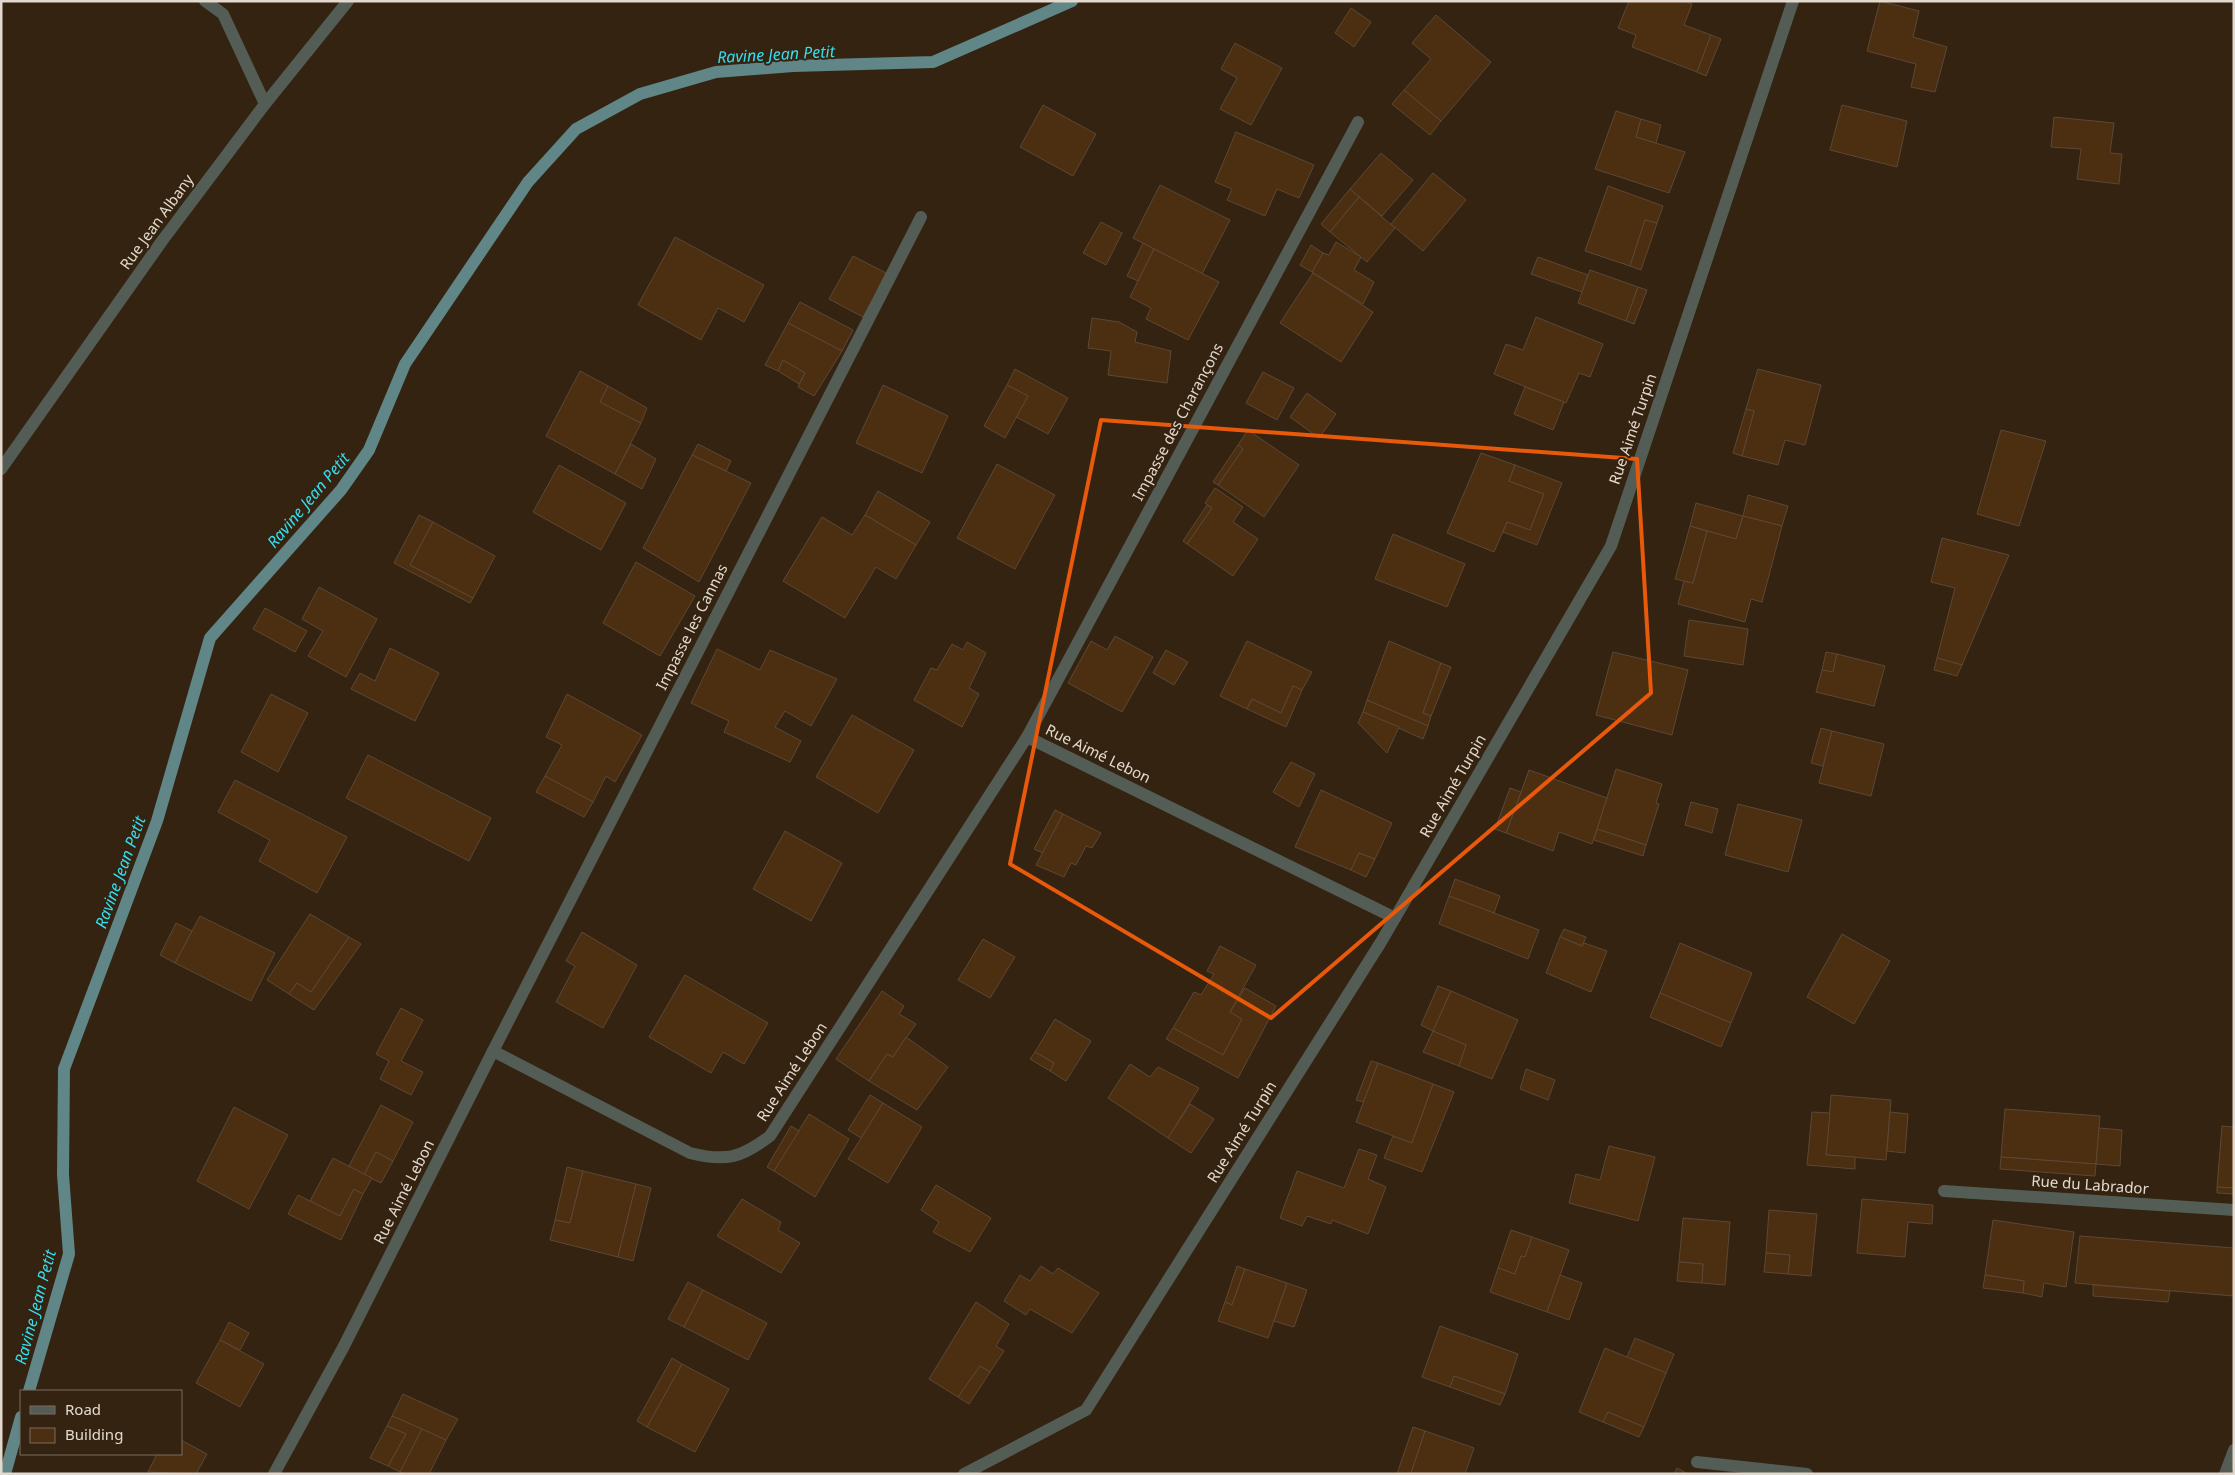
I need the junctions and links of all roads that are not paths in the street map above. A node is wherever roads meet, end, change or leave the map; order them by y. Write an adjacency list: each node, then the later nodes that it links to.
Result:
1 (205, 1): 4 (street)
2 (348, 1): 4 (street, Rue Jean Albany)
3 (1793, 1): 9 (street, Rue Aimé Turpin)
4 (265, 104): 7 (street, Rue Jean Albany)
5 (1358, 122): 8 (street, Impasse des Charançons)
6 (921, 217): 10 (street, Impasse les Cannas)
7 (1, 469)
8 (1027, 737): 9 (street, Rue Aimé Lebon); 10 (street, Rue Aimé Lebon)
9 (1396, 918): 16 (street, Rue Aimé Turpin)
10 (493, 1051): 15 (street, Rue Aimé Lebon)
11 (1944, 1191): 12 (street, Rue du Labrador)
12 (2234, 1210)
13 (2234, 1450): 18 (street)
14 (1696, 1462): 17 (street)
15 (274, 1474)
16 (964, 1474)
17 (1806, 1474)
18 (2224, 1474)

